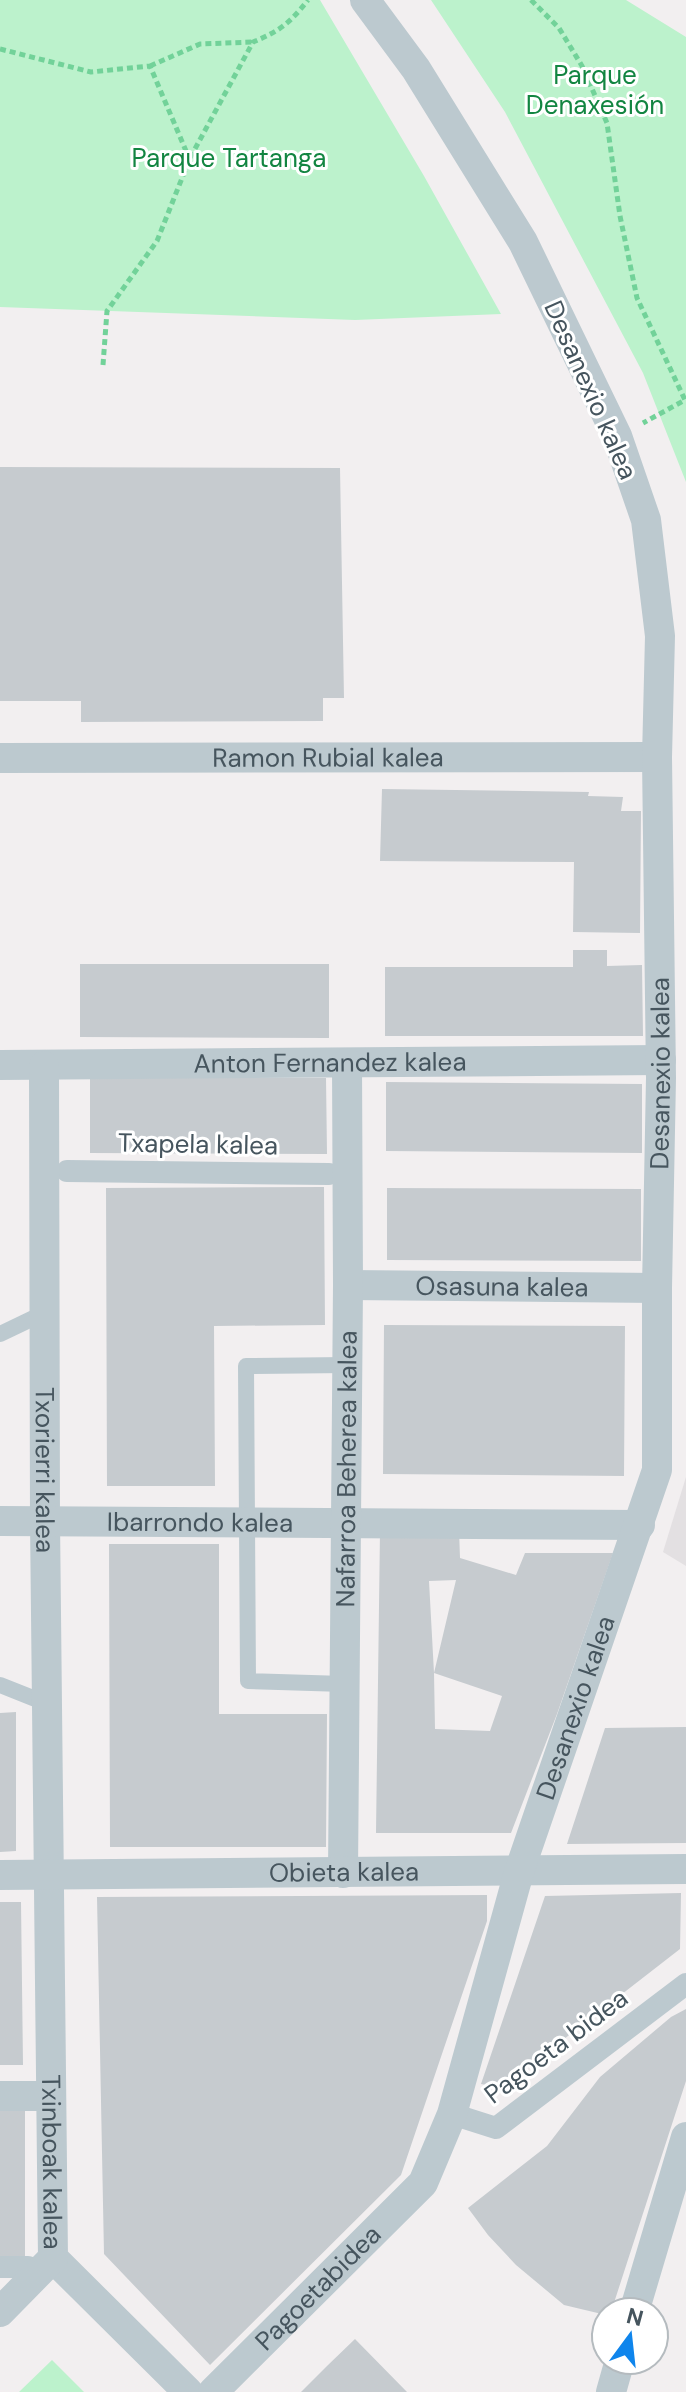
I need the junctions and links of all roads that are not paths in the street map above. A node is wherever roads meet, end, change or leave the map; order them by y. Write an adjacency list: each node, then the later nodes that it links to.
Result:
1 (365, 0): 2 (street, Desanexio kalea)
2 (657, 757): 3 (street, Ramon Rubial kalea); 4 (street, Desanexio kalea)
3 (0, 758)
4 (661, 1060): 5 (street, Anton Fernandez kalea); 11 (street, Desanexio kalea)
5 (347, 1063): 7 (street, Anton Fernandez kalea); 10 (street, Nafarroa Beherea kalea)
6 (0, 1065): 7 (street, Anton Fernandez kalea)
7 (44, 1066): 12 (street, Txorierri kalea)
8 (67, 1171): 9 (street, Txapela kalea)
9 (329, 1174)
10 (348, 1285): 11 (street, Osasuna kalea); 14 (street, Nafarroa Beherea kalea)
11 (657, 1288): 19 (street, Desanexio kalea)
12 (44, 1313): 13 (lane); 16 (street, Txorierri kalea)
13 (0, 1334)
14 (347, 1365): 17 (lane); 18 (street, Nafarroa Beherea kalea)
15 (0, 1521): 16 (street, Ibarrondo kalea)
16 (45, 1521): 17 (street, Ibarrondo kalea); 22 (street, Txorierri kalea)
17 (248, 1523): 18 (street, Ibarrondo kalea); 20 (lane)
18 (344, 1523): 19 (street, Ibarrondo kalea); 20 (street, Nafarroa Beherea kalea)
19 (640, 1525): 24 (street, Desanexio kalea)
20 (344, 1684): 25 (street, Nafarroa Beherea kalea)
21 (0, 1685): 22 (lane)
22 (48, 1704): 27 (street, Txorierri kalea)
23 (686, 1869): 24 (street, Obieta kalea)
24 (519, 1872): 25 (street, Obieta kalea); 31 (street, Desanexio kalea)
25 (343, 1873): 27 (street, Obieta kalea)
26 (0, 1875): 27 (street, Obieta kalea)
27 (51, 1875): 30 (street, Txinboak kalea)
28 (686, 1984): 31 (street, Pagoeta bidea)
29 (0, 2096): 30 (street)
30 (50, 2096): 34 (street, Txinboak kalea)
31 (452, 2114): 33 (street, Desanexio kalea)
32 (686, 2137): 36 (street)
33 (423, 2183): 39 (street, Pagoetabidea)
34 (40, 2262): 35 (street); 37 (street); 38 (street, Txinboak kalea)
35 (0, 2267)
36 (639, 2296)
37 (0, 2312)
38 (188, 2392)
39 (213, 2392)

